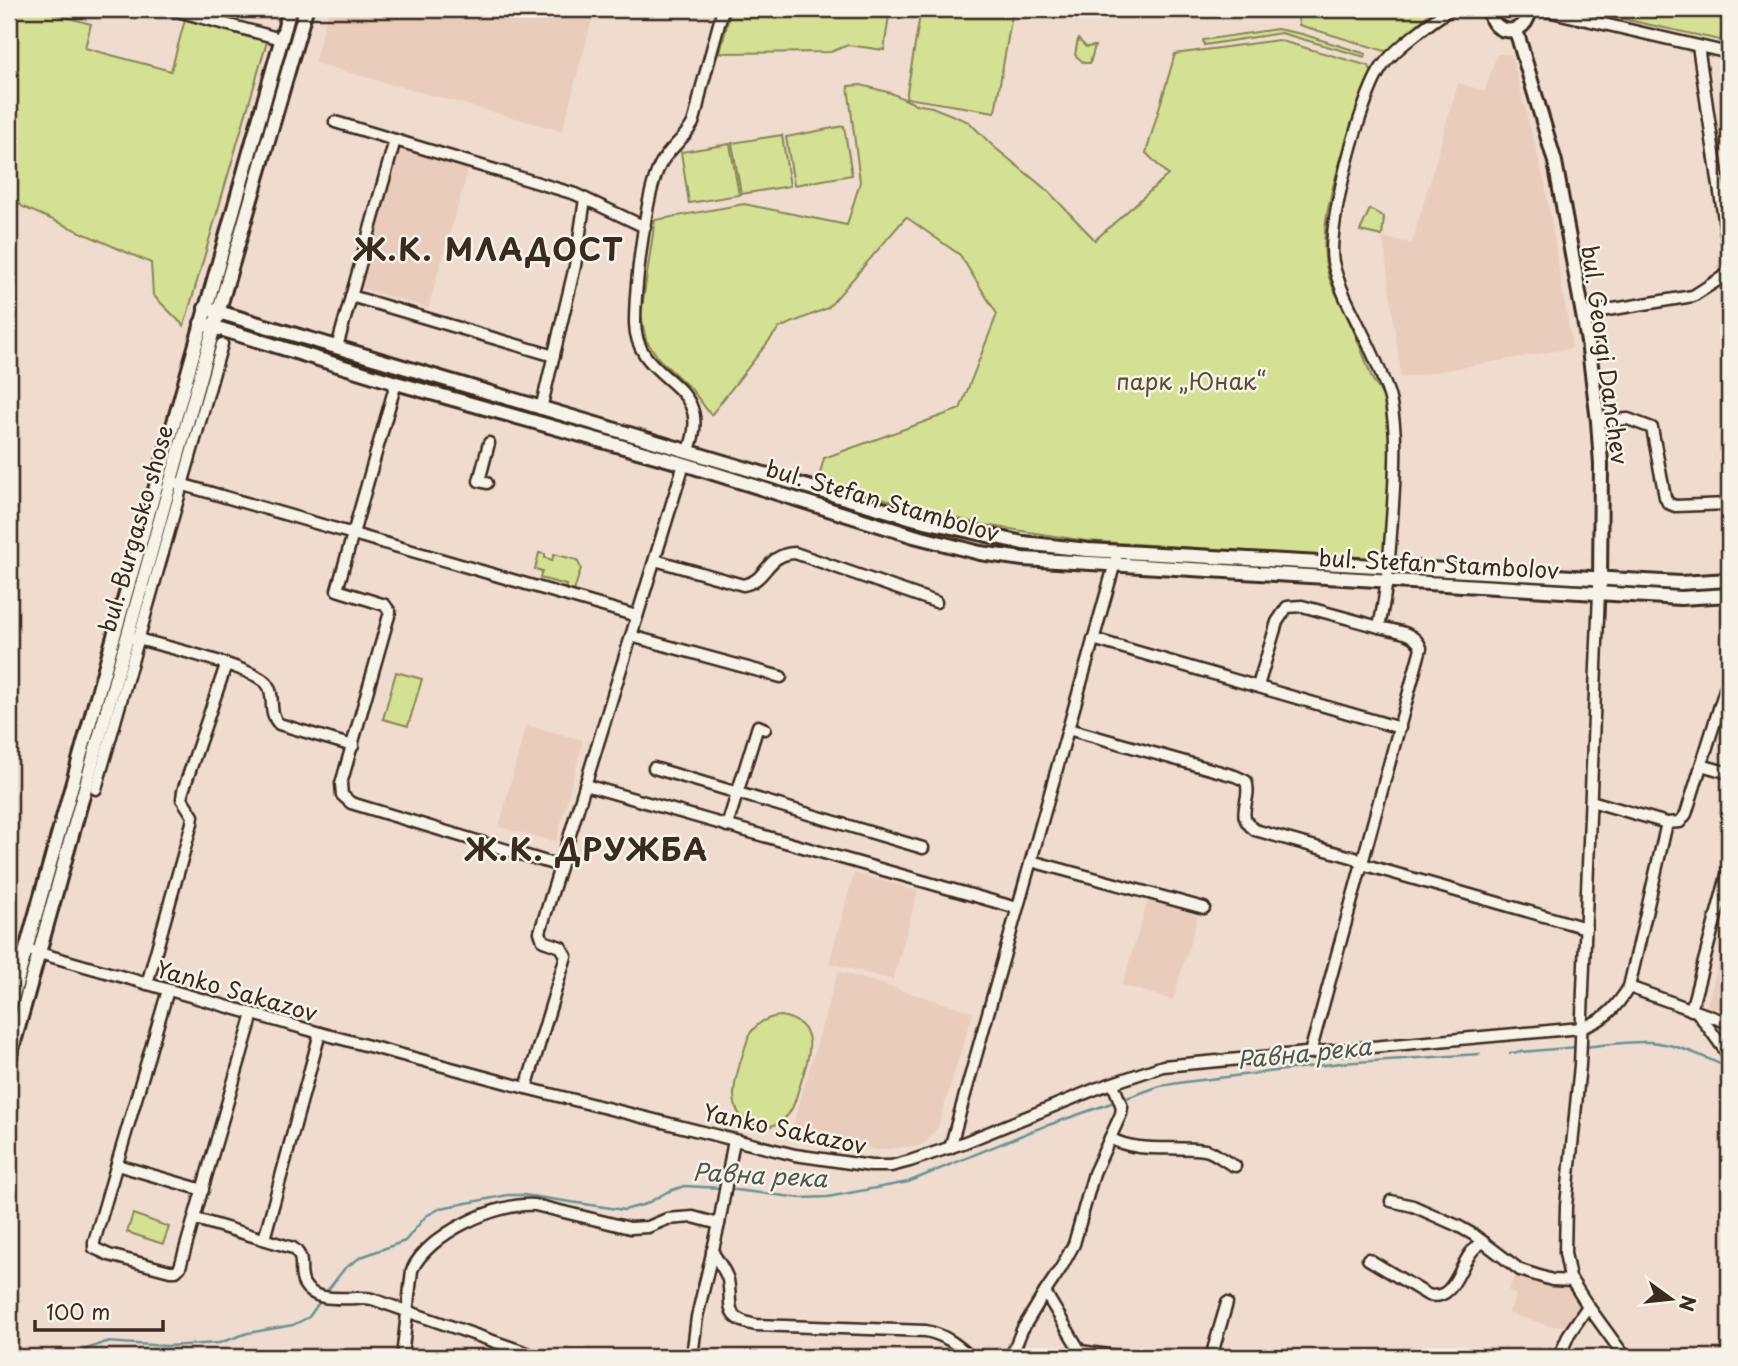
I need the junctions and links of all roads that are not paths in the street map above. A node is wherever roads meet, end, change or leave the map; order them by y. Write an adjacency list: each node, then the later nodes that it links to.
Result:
1 (170, 9): 10 (street)
2 (289, 9): 10 (main road, bul. Burgasko shose)
3 (306, 9): 21 (main road, bul. Burgasko shose)
4 (723, 9): 17 (street)
5 (1451, 9): 40 (street)
6 (1490, 9): 9 (main road)
7 (1529, 9): 9 (main road)
8 (1539, 9): 11 (street)
9 (1516, 30): 22 (main road, bul. Georgi Danchev)
10 (281, 38): 21 (main road, bul. Burgasko shose)
11 (1698, 46): 12 (street); 16 (street)
12 (1729, 53)
13 (335, 122): 14 (street)
14 (396, 140): 15 (street); 20 (street)
15 (585, 199): 17 (street); 26 (street)
16 (1726, 206): 18 (street)
17 (645, 227): 31 (street)
18 (1729, 251)
19 (1729, 273): 22 (street)
20 (351, 296): 25 (street); 26 (street)
21 (212, 310): 23 (main road, bul. Burgasko shose); 25 (main road, bul. Stefan Stambolov)
22 (1583, 314): 29 (main road, bul. Georgi Danchev)
23 (208, 324): 27 (main road, bul. Stefan Stambolov); 33 (main road, bul. Burgasko shose); 78 (main road, bul. Burgasko shose)
24 (222, 344): 33 (street)
25 (337, 347): 28 (main road, bul. Stefan Stambolov)
26 (554, 356): 28 (street)
27 (396, 383): 32 (main road, bul. Stefan Stambolov); 36 (street)
28 (541, 409): 31 (main road, bul. Stefan Stambolov)
29 (1598, 421): 35 (street); 43 (main road, bul. Georgi Danchev)
30 (489, 443): 34 (street)
31 (689, 450): 32 (main road); 37 (main road, bul. Stefan Stambolov)
32 (684, 464): 38 (street); 39 (main road, bul. Stefan Stambolov)
33 (177, 482): 36 (street); 49 (main road, bul. Burgasko shose)
34 (487, 483)
35 (1729, 504)
36 (354, 533): 46 (street); 58 (street)
37 (1118, 552): 39 (street); 40 (main road, bul. Stefan Stambolov)
38 (654, 560): 45 (street); 46 (street)
39 (1114, 566): 42 (main road, bul. Stefan Stambolov); 50 (street)
40 (1389, 566): 42 (street); 43 (main road, bul. Stefan Stambolov)
41 (1729, 580): 43 (main road, bul. Stefan Stambolov)
42 (1388, 582): 43 (main road, bul. Stefan Stambolov); 47 (street)
43 (1600, 585): 44 (main road, bul. Stefan Stambolov); 65 (street, bul. Georgi Danchev)
44 (1729, 595)
45 (936, 602)
46 (637, 616): 48 (street)
47 (1378, 627): 54 (street); 57 (street)
48 (631, 636): 52 (street); 62 (street)
49 (133, 638): 51 (street); 63 (street); 78 (main road, bul. Burgasko shose)
50 (1093, 639): 54 (street); 56 (street)
51 (226, 665): 58 (street); 79 (street)
52 (781, 677)
53 (1729, 684): 59 (street)
54 (1258, 686): 57 (street)
55 (765, 729): 64 (street)
56 (1068, 729): 69 (street); 70 (street)
57 (1400, 729): 70 (street)
58 (353, 746): 71 (street)
59 (1701, 765): 61 (street); 66 (street)
60 (654, 768): 64 (street)
61 (1729, 773)
62 (585, 785): 67 (street); 71 (street)
63 (96, 789)
64 (737, 792): 67 (street); 68 (street)
65 (1591, 801): 66 (street); 77 (street, bul. Georgi Danchev)
66 (1667, 823): 80 (street)
67 (727, 826): 73 (street)
68 (923, 848)
69 (1031, 861): 73 (street); 74 (street)
70 (1363, 864): 77 (street); 88 (street)
71 (560, 866): 91 (street)
72 (1729, 868): 75 (street)
73 (1017, 908): 95 (street)
74 (1204, 908)
75 (1717, 913): 76 (street); 83 (street)
76 (1729, 917)
77 (1586, 928): 86 (street, bul. Georgi Danchev)
78 (32, 951): 79 (street, Yanko Sakazov); 82 (main road, bul. Burgasko shose); 90 (main road, bul. Burgasko shose)
79 (147, 984): 81 (street, Yanko Sakazov)
80 (1629, 987): 83 (street); 86 (street)
81 (167, 990): 84 (street, Yanko Sakazov); 96 (street)
82 (9, 1010)
83 (1694, 1012): 85 (street); 89 (street)
84 (253, 1014): 87 (street, Yanko Sakazov); 98 (street)
85 (1729, 1023)
86 (1581, 1028): 88 (street, Yanko Sakazov); 106 (street, bul. Georgi Danchev)
87 (320, 1033): 91 (street, Yanko Sakazov); 102 (street)
88 (1310, 1053): 92 (street, Yanko Sakazov)
89 (1729, 1056)
90 (9, 1060)
91 (526, 1088): 94 (street, Yanko Sakazov)
92 (1114, 1088): 93 (street); 95 (street, Yanko Sakazov)
93 (1110, 1138): 97 (street); 107 (street)
94 (734, 1140): 95 (street, Yanko Sakazov); 101 (street)
95 (950, 1148)
96 (117, 1165): 98 (street); 100 (street)
97 (1235, 1166)
98 (203, 1190): 100 (street)
99 (1391, 1201): 103 (street)
100 (196, 1219): 102 (street)
101 (719, 1224): 104 (street); 110 (street)
102 (264, 1239): 110 (street)
103 (1484, 1242): 105 (street); 106 (street)
104 (712, 1251): 114 (street); 115 (street)
105 (1368, 1259)
106 (1572, 1281): 109 (street)
107 (1045, 1292): 111 (street); 116 (street)
108 (1227, 1303): 120 (street)
109 (1588, 1306): 121 (street); 122 (street)
110 (408, 1311): 112 (street); 113 (street)
111 (1088, 1355): 117 (street)
112 (402, 1357)
113 (539, 1357)
114 (692, 1357)
115 (971, 1357)
116 (1011, 1357)
117 (1123, 1357)
118 (1131, 1357): 119 (street)
119 (1160, 1357)
120 (1211, 1357)
121 (1559, 1357)
122 (1625, 1357)

